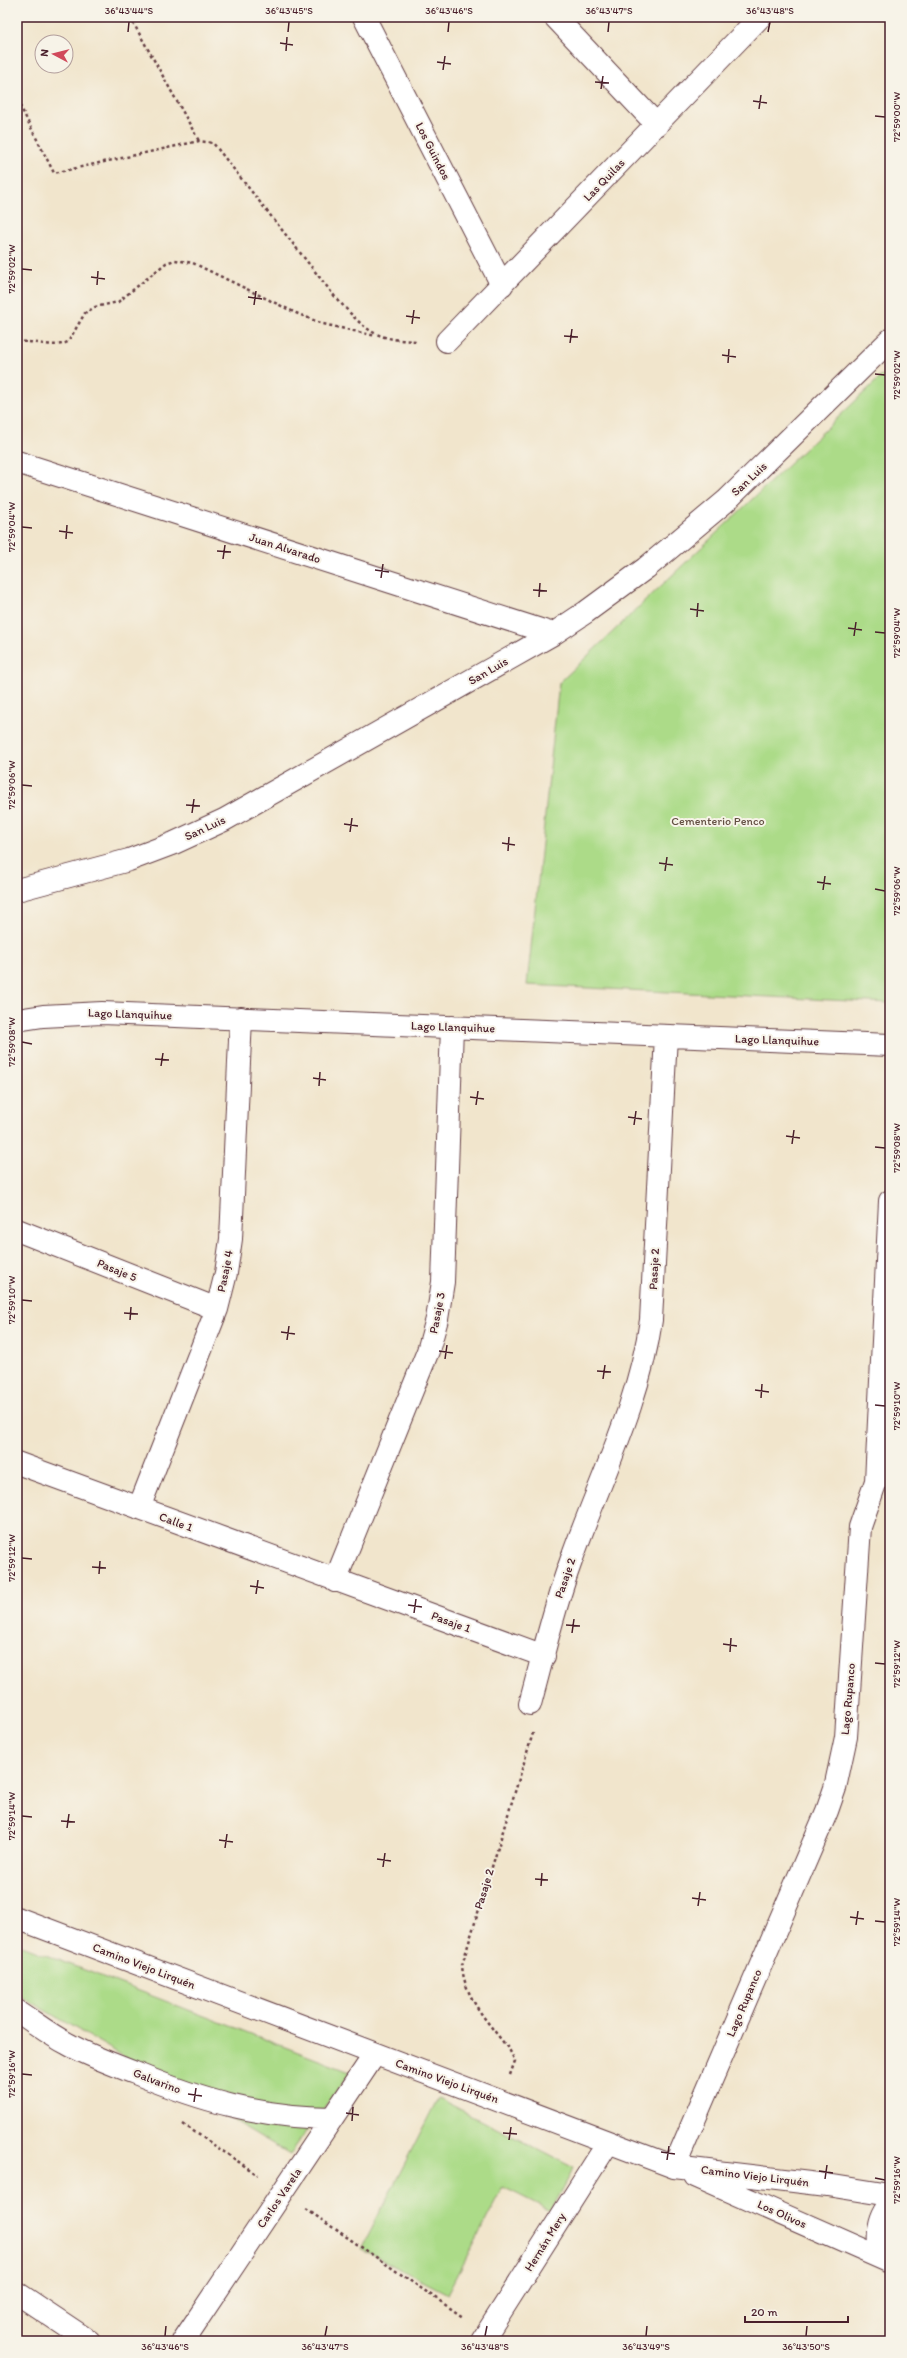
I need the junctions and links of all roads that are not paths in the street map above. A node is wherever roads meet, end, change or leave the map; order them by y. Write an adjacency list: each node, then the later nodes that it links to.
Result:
1 (364, 17): 5 (street, Los Guindos)
2 (555, 17): 4 (street)
3 (760, 17): 4 (street, Las Quilas)
4 (657, 125): 5 (street, Las Quilas)
5 (502, 285): 7 (street, Las Quilas)
6 (890, 340): 9 (street, San Luis)
7 (447, 341)
8 (17, 462): 9 (street, Juan Alvarado)
9 (553, 634): 10 (street, San Luis)
10 (17, 890)
11 (241, 1018): 12 (street, Lago Llanquihue); 13 (street, Lago Llanquihue); 18 (street, Pasaje 4)
12 (17, 1020)
13 (452, 1027): 14 (street, Lago Llanquihue); 22 (street, Pasaje 3)
14 (666, 1036): 15 (street, Lago Llanquihue); 23 (street, Pasaje 2)
15 (890, 1045)
16 (890, 1201): 20 (street, Lago Rupanco)
17 (17, 1230): 18 (street, Pasaje 5)
18 (217, 1309): 21 (street, Pasaje 4)
19 (17, 1463): 21 (street, Calle 1)
20 (883, 1484): 30 (street, Lago Rupanco)
21 (139, 1508): 22 (street, Calle 1)
22 (335, 1581): 23 (street, Pasaje 1)
23 (544, 1656): 24 (street, Pasaje 2)
24 (530, 1704)
25 (17, 1918): 27 (street, Camino Viejo Lirquén)
26 (17, 2011): 28 (street, Galvarino)
27 (375, 2054): 28 (street, Carlos Varela); 29 (street, Camino Viejo Lirquén)
28 (332, 2118): 37 (street, Carlos Varela)
29 (608, 2143): 30 (street, Camino Viejo Lirquén); 35 (street, Hernán Mery)
30 (674, 2167): 31 (street, Camino Viejo Lirquén); 33 (street, Los Olivos)
31 (890, 2195)
32 (890, 2205): 33 (street)
33 (885, 2260)
34 (17, 2293): 36 (street)
35 (489, 2338)
36 (89, 2341)
37 (183, 2341)

